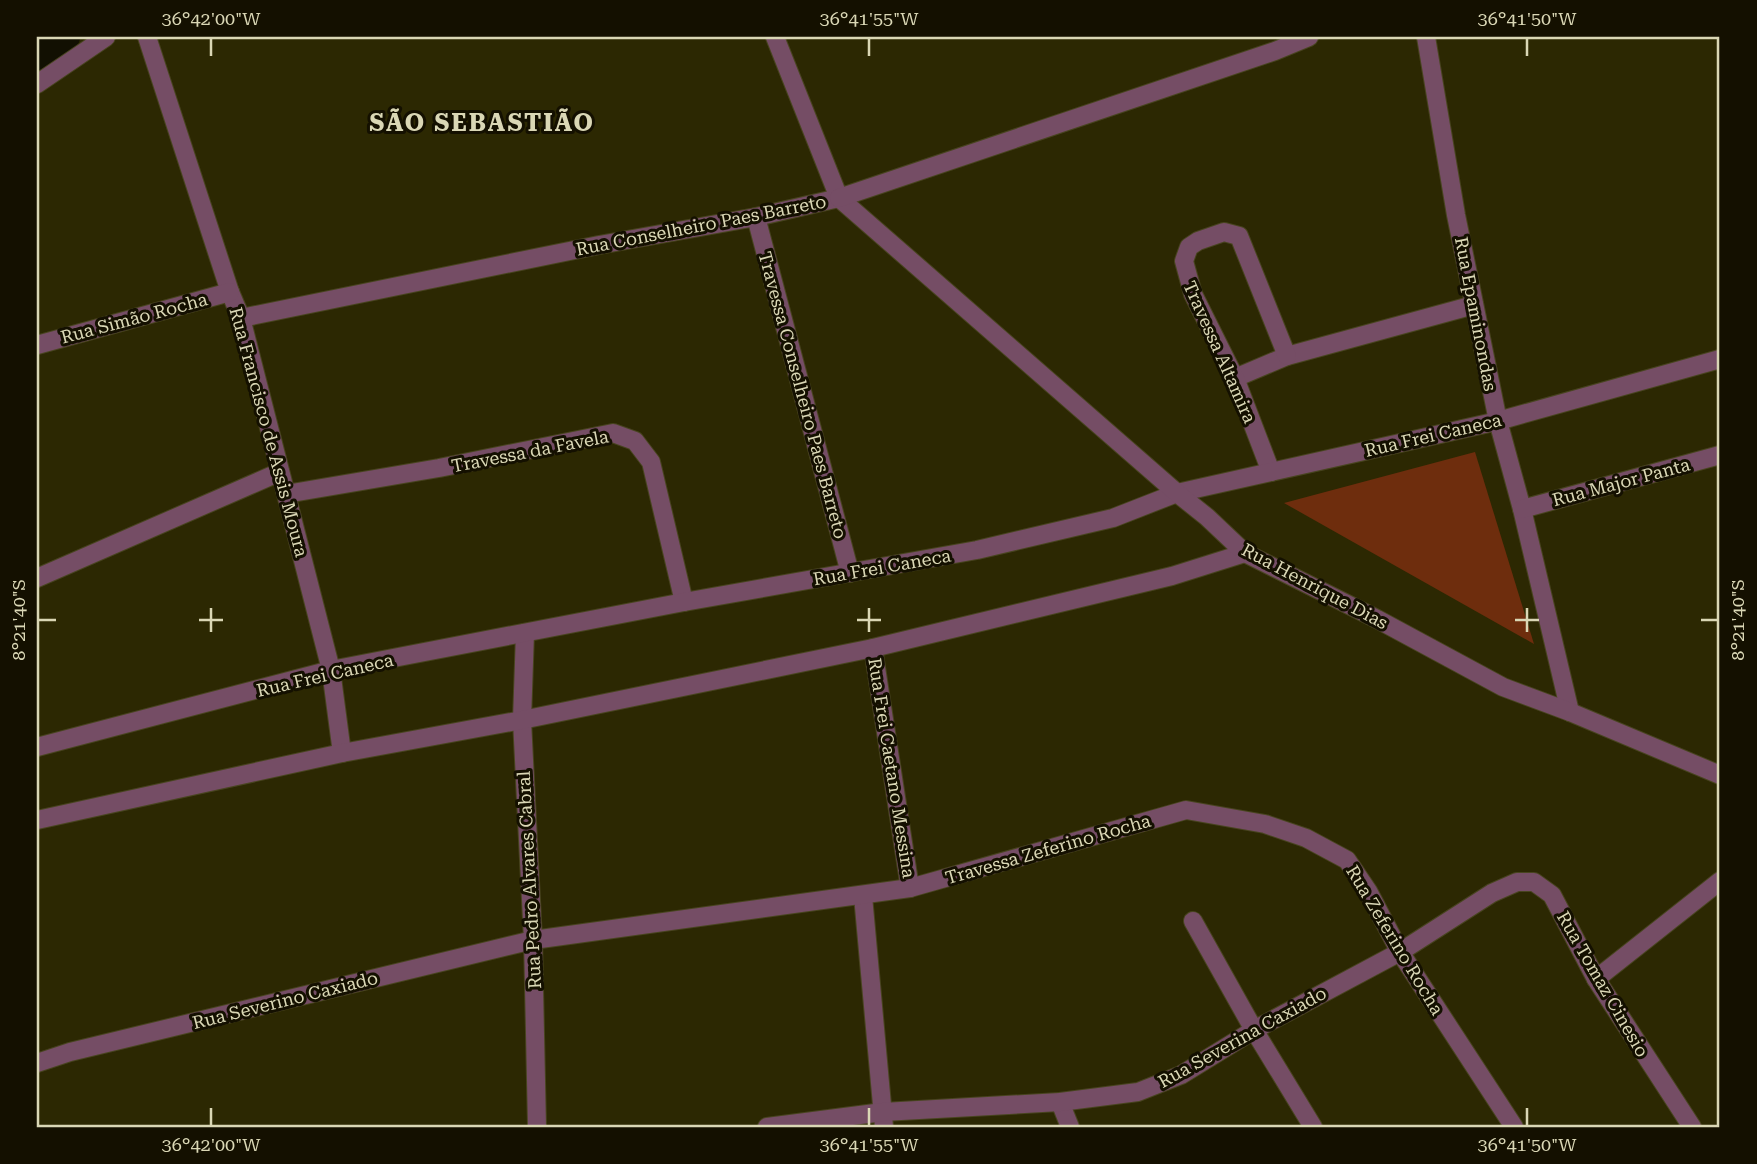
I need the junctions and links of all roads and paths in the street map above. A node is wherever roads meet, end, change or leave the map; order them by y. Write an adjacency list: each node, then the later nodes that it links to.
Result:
1 (106, 37): 6 (street)
2 (147, 37): 9 (street, Rua Francisco de Assis Moura)
3 (775, 37): 7 (street)
4 (1309, 37): 7 (street, Rua Conselheiro Paes Barreto)
5 (1426, 37): 10 (street, Rua Epaminondas)
6 (37, 84)
7 (839, 198): 8 (street, Rua Conselheiro Paes Barreto); 20 (street, Rua Henrique Dias)
8 (756, 217): 11 (street, Rua Conselheiro Paes Barreto); 24 (street, Travessa Conselheiro Paes Barreto)
9 (230, 292): 11 (street, Rua Francisco de Assis Moura); 12 (street, Rua Simão Rocha)
10 (1474, 306): 13 (street); 16 (street, Rua Epaminondas)
11 (241, 318): 18 (street, Rua Francisco de Assis Moura)
12 (37, 345)
13 (1287, 356): 15 (street); 15 (street, Travessa Altamira)
14 (1720, 359): 16 (street, Rua Frei Caneca)
15 (1235, 378): 19 (street, Travessa Altamira)
16 (1498, 421): 19 (street, Rua Frei Caneca); 22 (street, Rua Epaminondas)
17 (1720, 455): 22 (street, Rua Major Panta)
18 (280, 471): 21 (street, Rua Francisco de Assis Moura); 25 (street)
19 (1271, 472): 20 (street, Rua Frei Caneca)
20 (1177, 493): 23 (street, Rua Henrique Dias); 24 (street, Rua Frei Caneca)
21 (286, 494): 26 (street, Travessa da Favela); 29 (street, Rua Francisco de Assis Moura)
22 (1522, 509): 30 (street, Rua Epaminondas)
23 (1245, 553): 28 (street); 30 (street, Rua Henrique Dias)
24 (850, 573): 26 (street, Rua Frei Caneca)
25 (37, 578)
26 (684, 602): 27 (street, Rua Frei Caneca)
27 (525, 633): 29 (street, Rua Frei Caneca); 31 (street, Rua Pedro Alvares Cabral)
28 (873, 648): 31 (street); 38 (street, Rua Frei Caetano Messina)
29 (331, 670): 32 (street, Rua Frei Caneca); 33 (street, Rua Francisco de Assis Moura)
30 (1570, 712): 34 (street, Rua Henrique Dias)
31 (522, 720): 33 (street); 42 (street, Rua Pedro Alvares Cabral)
32 (37, 747)
33 (342, 753): 36 (street)
34 (1720, 775)
35 (1186, 810): 38 (street, Travessa Zeferino Rocha); 43 (street, Rua Zeferino Rocha)
36 (37, 820)
37 (1720, 881): 44 (street)
38 (910, 888): 40 (street, Travessa Zeferino Rocha)
39 (1492, 892): 43 (street, Rua Severina Caxiado); 44 (street, Rua Tomaz Cinesio)
40 (863, 896): 42 (street, Rua Severino Caxiado); 48 (street)
41 (1193, 921): 45 (street)
42 (533, 940): 46 (street, Rua Severino Caxiado); 49 (street, Rua Pedro Alvares Cabral)
43 (1400, 953): 45 (street, Rua Severina Caxiado); 53 (street, Rua Zeferino Rocha)
44 (1596, 979): 54 (street, Rua Tomaz Cinesio)
45 (1254, 1030): 47 (street, Rua Severina Caxiado); 52 (street)
46 (37, 1063)
47 (1060, 1102): 48 (street, Rua Severina Caxiado); 51 (street)
48 (884, 1119): 50 (street, Rua Severina Caxiado)
49 (537, 1127)
50 (767, 1127)
51 (1070, 1127)
52 (1313, 1127)
53 (1514, 1127)
54 (1692, 1127)

